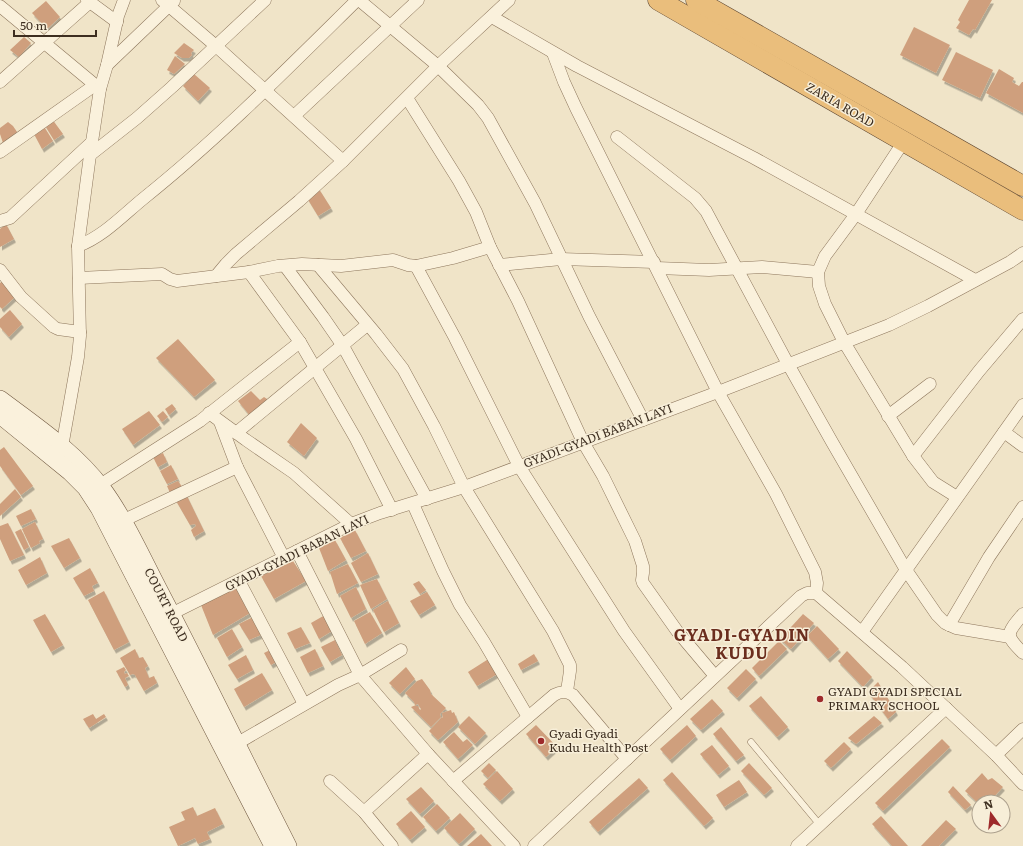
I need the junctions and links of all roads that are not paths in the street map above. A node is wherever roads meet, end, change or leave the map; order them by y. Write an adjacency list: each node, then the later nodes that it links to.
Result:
1 (6, 0): 11 (street)
2 (124, 0): 13 (street)
3 (265, 0): 16 (street)
4 (358, 0): 14 (street); 22 (street)
5 (418, 0): 14 (street)
6 (509, 0): 12 (street)
7 (658, 0): 26 (highway, ZARIA ROAD)
8 (696, 0): 30 (highway, ZARIA ROAD)
9 (89, 1): 13 (street); 15 (street)
10 (168, 2): 16 (street); 18 (street)
11 (0, 6): 15 (street)
12 (492, 17): 17 (street); 19 (street)
13 (117, 22): 18 (street)
14 (391, 27): 19 (street); 24 (street)
15 (44, 43): 20 (street); 21 (street)
16 (216, 46): 22 (street); 27 (street)
17 (553, 52): 32 (street); 40 (street)
18 (107, 65): 21 (street)
19 (438, 66): 23 (street); 37 (street)
20 (0, 82)
21 (98, 87): 27 (street); 28 (street)
22 (264, 91): 24 (street); 34 (street)
23 (407, 98): 29 (street); 35 (street)
24 (294, 116): 29 (street)
25 (617, 137): 43 (street)
26 (904, 141): 31 (highway, ZARIA ROAD); 32 (street)
27 (91, 149): 33 (street); 34 (street)
28 (0, 152)
29 (343, 161): 47 (street)
30 (1023, 186)
31 (1023, 210)
32 (856, 214): 46 (street); 49 (street)
33 (0, 221)
34 (78, 246): 48 (street)
35 (490, 247): 39 (street); 42 (street)
36 (1023, 253): 49 (street, GYADI-GYADI BABAN LAYI)
37 (561, 259): 39 (street); 40 (street); 65 (street)
38 (318, 265): 41 (street); 42 (street); 51 (street)
39 (499, 265): 69 (street)
40 (655, 265): 43 (street); 59 (street)
41 (285, 266): 45 (street); 55 (street)
42 (416, 266): 73 (street)
43 (738, 269): 46 (street); 56 (street)
44 (0, 270): 52 (street)
45 (249, 272): 47 (street); 53 (street)
46 (818, 272): 54 (street)
47 (216, 276): 48 (street)
48 (79, 278): 52 (street)
49 (975, 280): 54 (street, GYADI-GYADI BABAN LAYI)
50 (1023, 319): 72 (street)
51 (367, 325): 55 (street); 76 (street)
52 (80, 332): 71 (street)
53 (300, 342): 57 (street); 62 (street)
54 (844, 342): 56 (street, GYADI-GYADI BABAN LAYI); 64 (street)
55 (343, 346): 57 (street); 78 (street)
56 (788, 364): 59 (street, GYADI-GYADI BABAN LAYI); 86 (street)
57 (315, 368): 68 (street); 81 (street)
58 (930, 384): 64 (street)
59 (718, 392): 65 (street, GYADI-GYADI BABAN LAYI); 88 (street)
60 (0, 399): 71 (main road, COURT ROAD)
61 (1023, 405): 67 (street)
62 (209, 413): 66 (street); 75 (street)
63 (0, 416): 114 (main road, COURT ROAD)
64 (888, 416): 72 (street)
65 (643, 420): 69 (street, GYADI-GYADI BABAN LAYI)
66 (220, 422): 68 (street); 74 (street)
67 (1004, 432): 70 (street); 77 (street)
68 (236, 433): 83 (street)
69 (583, 442): 73 (street, GYADI-GYADI BABAN LAYI); 97 (street)
70 (1023, 446)
71 (62, 447): 75 (main road, COURT ROAD)
72 (913, 456): 77 (street)
73 (519, 466): 76 (street, GYADI-GYADI BABAN LAYI); 101 (street)
74 (237, 467): 82 (street); 85 (street)
75 (100, 485): 82 (main road, COURT ROAD)
76 (464, 487): 78 (street, GYADI-GYADI BABAN LAYI); 98 (street)
77 (957, 497): 86 (street)
78 (427, 499): 79 (street, GYADI-GYADI BABAN LAYI)
79 (413, 504): 81 (street, GYADI-GYADI BABAN LAYI); 102 (street)
80 (1023, 507): 91 (street)
81 (392, 510): 83 (street, GYADI-GYADI BABAN LAYI)
82 (122, 521): 89 (main road, COURT ROAD)
83 (351, 524): 84 (street, GYADI-GYADI BABAN LAYI)
84 (297, 551): 85 (street, GYADI-GYADI BABAN LAYI); 96 (street)
85 (284, 558): 87 (street, GYADI-GYADI BABAN LAYI)
86 (906, 570): 91 (street); 92 (street)
87 (239, 581): 89 (street, GYADI-GYADI BABAN LAYI); 99 (street)
88 (816, 593): 92 (street); 97 (street)
89 (172, 614): 105 (main road, COURT ROAD)
90 (1023, 614): 93 (street)
91 (949, 625): 93 (street)
92 (862, 632): 100 (street)
93 (1010, 637): 95 (street)
94 (401, 650): 96 (street)
95 (1023, 653)
96 (360, 675): 99 (street); 106 (street)
97 (715, 676): 101 (street)
98 (566, 691): 102 (street); 108 (street)
99 (304, 704): 105 (street)
100 (946, 708): 107 (street); 113 (street)
101 (680, 709): 108 (street)
102 (528, 717): 110 (street)
103 (1023, 729): 107 (street)
104 (751, 742): 113 (lane)
105 (236, 744): 115 (main road, COURT ROAD)
106 (428, 754): 110 (street); 112 (street)
107 (996, 755): 111 (street)
108 (627, 759): 118 (street)
109 (330, 781): 112 (street)
110 (453, 781): 117 (street)
111 (1023, 784)
112 (364, 812): 116 (street)
113 (820, 825): 119 (street)
114 (273, 846)
115 (288, 846)
116 (392, 846)
117 (514, 846)
118 (534, 846)
119 (797, 846)

